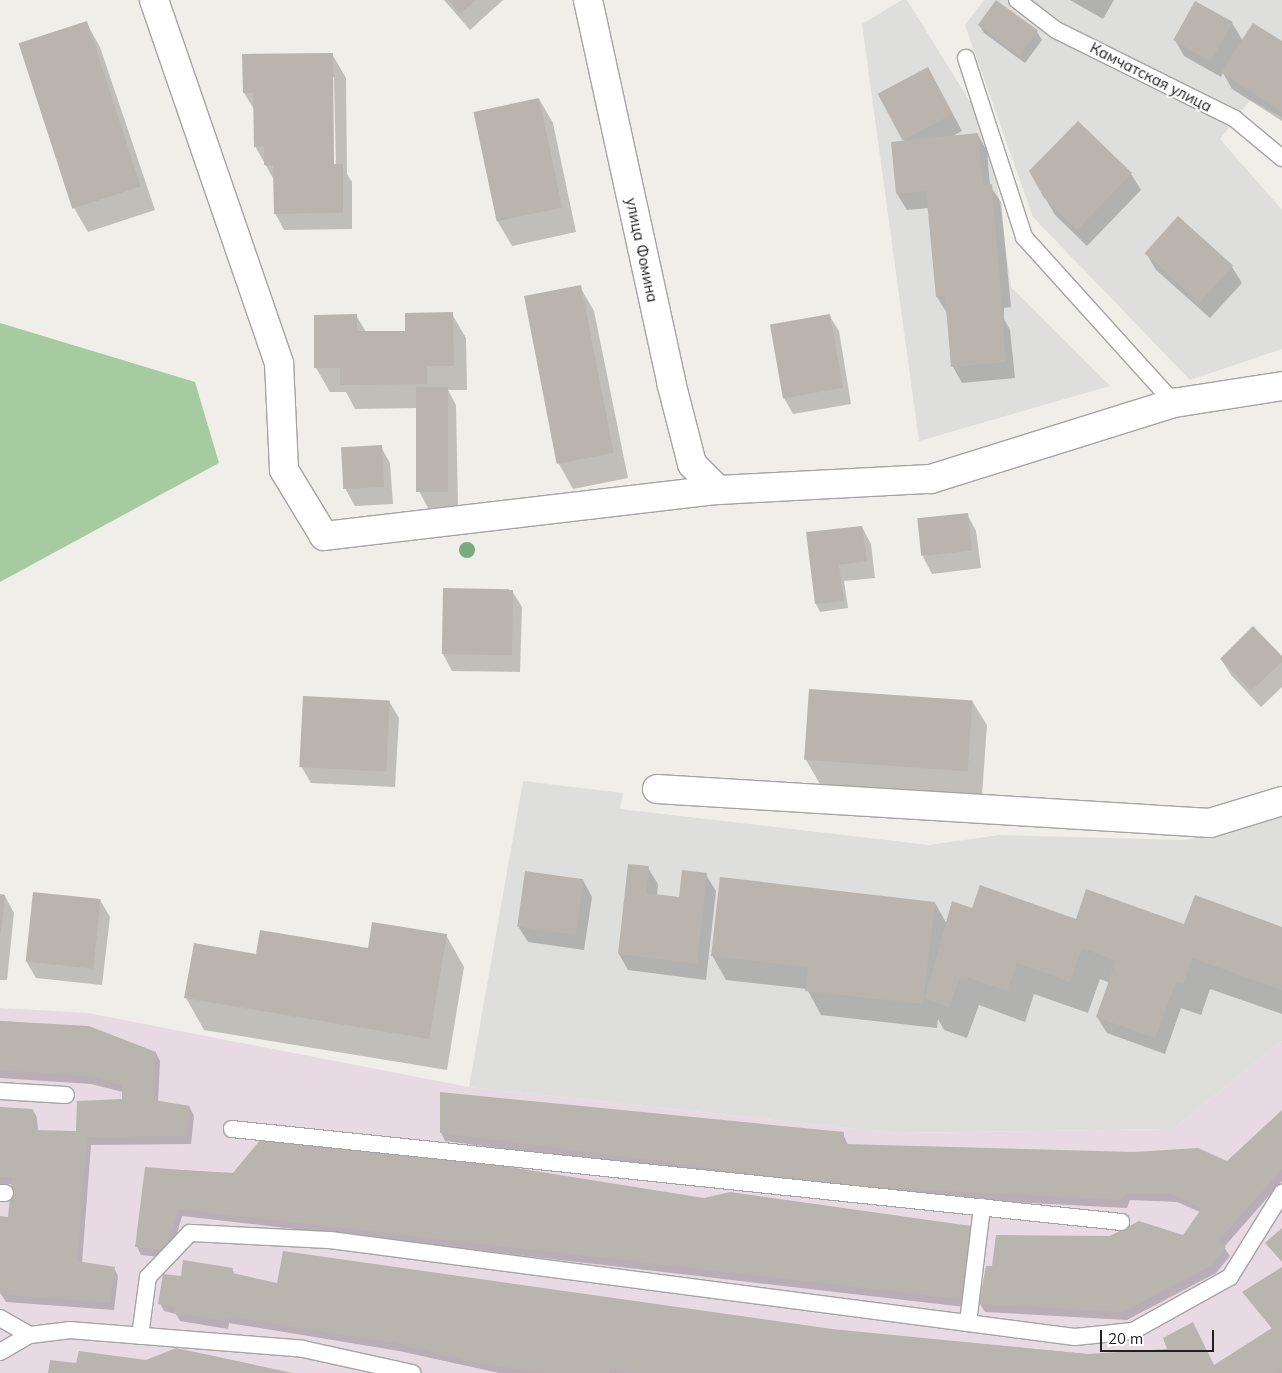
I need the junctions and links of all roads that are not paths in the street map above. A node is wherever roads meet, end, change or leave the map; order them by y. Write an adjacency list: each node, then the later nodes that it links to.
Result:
1 (154, 0): 8 (street)
2 (588, 0): 8 (street, улица Фомина)
3 (1017, 0): 5 (lane, Камчатская улица)
4 (966, 58): 7 (lane)
5 (1282, 158)
6 (1282, 386): 7 (street)
7 (1174, 403): 8 (street)
8 (718, 490)
9 (657, 789): 10 (street)
10 (1282, 800)
11 (0, 1091): 12 (lane)
12 (66, 1095)
13 (232, 1129): 15 (lane)
14 (1282, 1193): 18 (lane)
15 (982, 1207): 16 (lane); 18 (lane)
16 (1120, 1222)
17 (0, 1318): 19 (lane)
18 (968, 1323): 20 (lane)
19 (30, 1335): 20 (lane); 21 (lane)
20 (140, 1336): 22 (lane)
21 (0, 1352)
22 (412, 1373)

